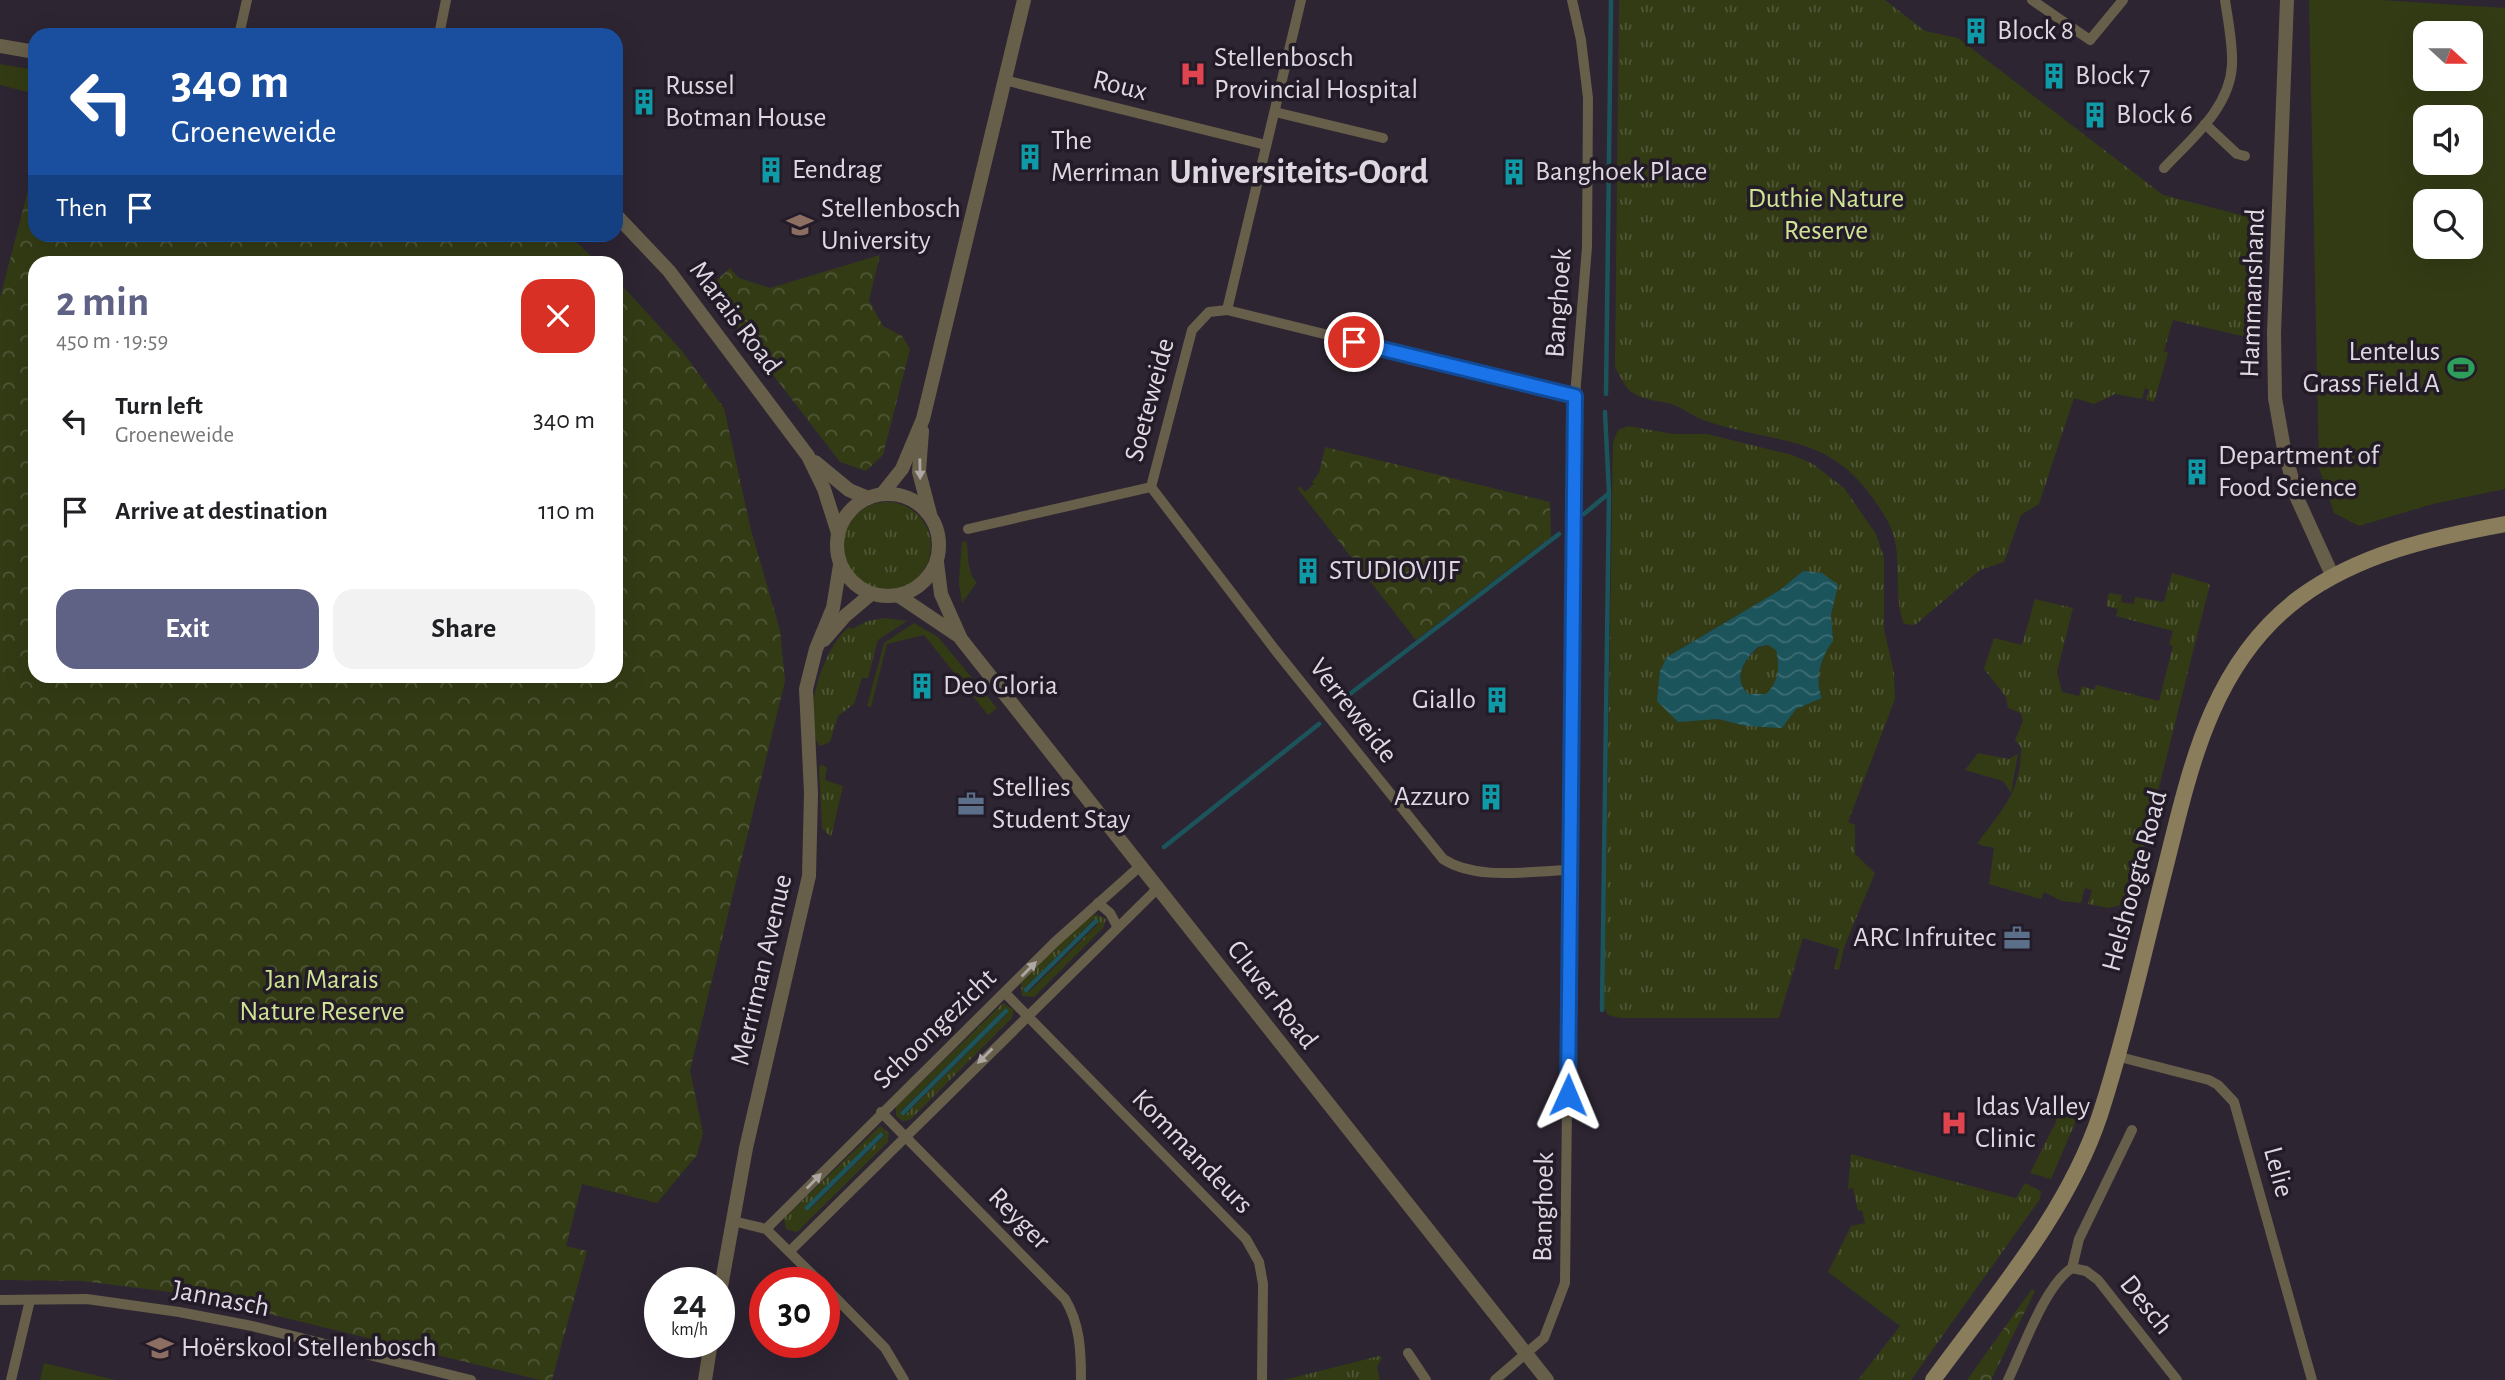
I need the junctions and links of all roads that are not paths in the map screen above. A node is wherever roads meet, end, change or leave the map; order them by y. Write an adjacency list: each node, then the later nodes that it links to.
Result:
1 (247, 0): 10 (street)
2 (446, 0): 11 (street)
3 (1024, 0): 14 (street)
4 (1301, 0): 15 (street)
5 (1572, 0): 23 (street, Banghoek)
6 (2032, 0): 7 (street)
7 (2123, 0)
8 (2225, 0): 16 (street)
9 (2287, 0): 34 (street, Hammanshand)
10 (241, 28)
11 (440, 28)
12 (0, 46): 13 (street)
13 (28, 51)
14 (1004, 80): 18 (street, Roux); 24 (street)
15 (1275, 112): 17 (street); 18 (street)
16 (2205, 124): 19 (street); 20 (street)
17 (1383, 138)
18 (1266, 145): 22 (street)
19 (2245, 156)
20 (2164, 168)
21 (623, 222): 25 (street, Marais Road)
22 (1227, 310): 23 (street); 26 (street, Soeteweide)
23 (1575, 396): 40 (street, Banghoek)
24 (923, 419): 27 (street); 28 (street, one-way to 28)
25 (808, 456): 27 (street, Marais Road); 31 (street, Marais Road)
26 (1151, 487): 30 (street, Soeteweide); 40 (street, Verreweide)
27 (875, 496): 28 (street); 31 (street)
28 (931, 517): 32 (street)
29 (2505, 524): 34 (main road, Helshoogte Road)
30 (968, 529)
31 (838, 533): 33 (street)
32 (937, 562): 36 (street); 37 (street, Cluver Road)
33 (840, 565): 35 (street); 38 (street, Merriman Avenue)
34 (2333, 577): 46 (main road, Helshoogte Road)
35 (871, 594): 36 (street); 38 (street, Merriman Avenue)
36 (900, 596): 37 (street, Cluver Road)
37 (961, 639): 39 (street, Cluver Road)
38 (817, 649): 50 (street, Merriman Avenue)
39 (1139, 867): 41 (street, Cluver Road); 42 (street, Schoongezicht)
40 (1568, 870): 60 (street, Banghoek)
41 (1157, 889): 43 (street, Schoongezicht); 60 (street, Cluver Road)
42 (1098, 903): 43 (street); 44 (street, Schoongezicht, one-way to 42)
43 (1117, 926): 45 (street, Schoongezicht)
44 (1005, 993): 45 (street, Kommandeurs); 47 (street, Schoongezicht)
45 (1027, 1015): 49 (street, Schoongezicht, one-way to 49); 67 (street, Kommandeurs)
46 (2116, 1056): 71 (main road, Helshoogte Road); 74 (street, Lelie)
47 (881, 1112): 49 (street, Reyger); 51 (street, Schoongezicht, one-way to 47)
48 (2132, 1130): 55 (street)
49 (905, 1135): 52 (street, Schoongezicht); 66 (street, Reyger)
50 (733, 1221): 51 (street); 53 (street, Merriman Avenue)
51 (766, 1229): 52 (street)
52 (790, 1251): 54 (street)
53 (725, 1267)
54 (806, 1267)
55 (2072, 1268): 72 (street); 73 (street, Desch)
56 (0, 1300): 57 (street, Jannasch)
57 (30, 1300): 62 (street); 63 (street, Jannasch)
58 (840, 1302): 65 (street)
59 (1408, 1353): 68 (street)
60 (1525, 1353): 69 (street, Banghoek); 70 (street, Cluver Road)
61 (708, 1358): 64 (street)
62 (11, 1380)
63 (471, 1380)
64 (705, 1380)
65 (904, 1380)
66 (1082, 1380)
67 (1262, 1380)
68 (1426, 1380)
69 (1495, 1380)
70 (1547, 1380)
71 (1933, 1380)
72 (2008, 1380)
73 (2177, 1380)
74 (2312, 1380)

